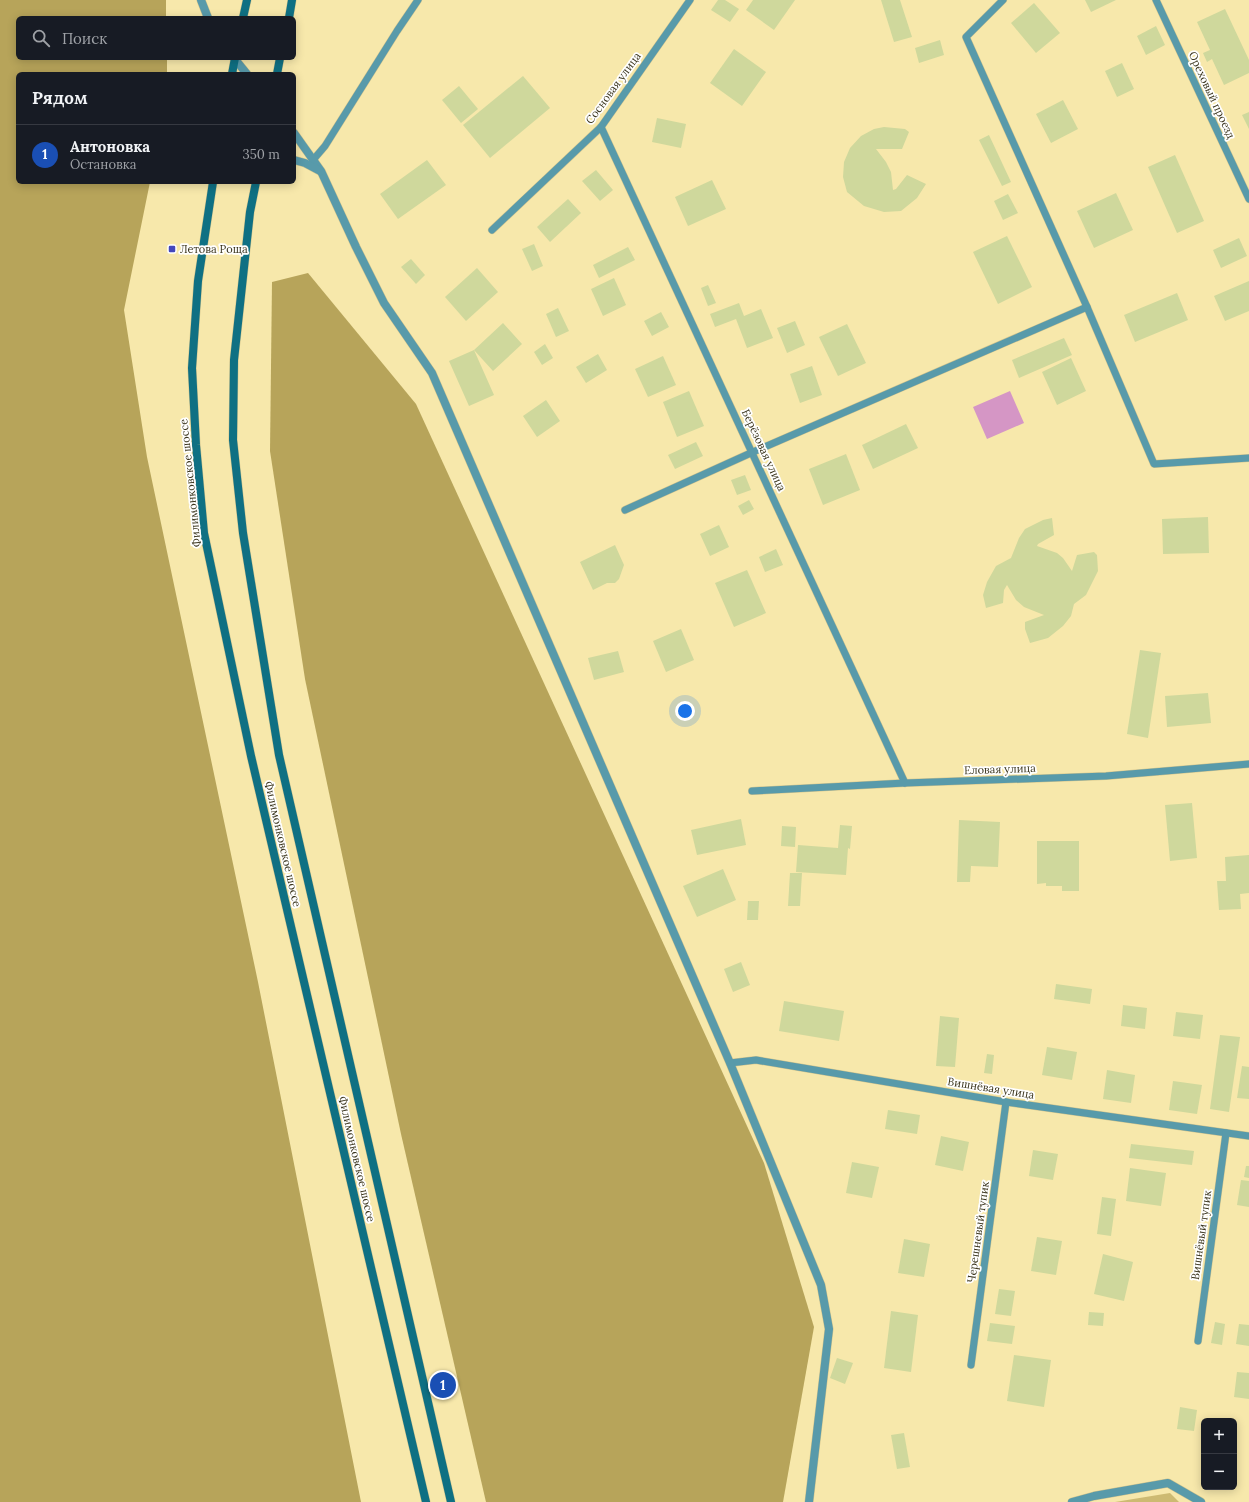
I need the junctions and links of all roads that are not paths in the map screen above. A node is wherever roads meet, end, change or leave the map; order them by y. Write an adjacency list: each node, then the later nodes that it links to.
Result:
1 (201, 0): 8 (street)
2 (247, 0): 9 (main road)
3 (292, 0): 10 (main road)
4 (418, 0): 19 (lane)
5 (690, 0): 17 (lane, Сосновая улица)
6 (1003, 0): 28 (lane)
7 (1156, 0): 26 (lane, Ореховый проезд)
8 (207, 16)
9 (244, 16)
10 (289, 16)
11 (235, 60): 14 (main road)
12 (236, 60): 15 (street)
13 (280, 60): 16 (main road)
14 (232, 72)
15 (246, 72)
16 (277, 72)
17 (601, 126): 27 (lane, Сосновая улица); 29 (lane, Берёзовая улица)
18 (296, 136): 19 (street)
19 (313, 160): 21 (street)
20 (296, 161): 21 (street)
21 (321, 171): 35 (street)
22 (212, 184): 41 (main road, Филимонковское шоссе)
23 (256, 184): 25 (main road, Филимонковское шоссе)
24 (259, 184): 25 (street)
25 (254, 192): 42 (main road, Филимонковское шоссе)
26 (1249, 198)
27 (492, 230)
28 (1086, 307): 29 (lane); 30 (lane)
29 (753, 452): 31 (lane); 33 (lane, Берёзовая улица)
30 (1249, 458)
31 (625, 510)
32 (1249, 764): 33 (lane, Еловая улица)
33 (905, 783): 34 (lane, Еловая улица)
34 (752, 792)
35 (730, 1063): 36 (lane, Вишнёвая улица); 43 (street)
36 (1006, 1102): 37 (lane, Вишнёвая улица); 40 (lane, Черешневый тупик)
37 (1226, 1133): 38 (lane, Вишнёвая улица); 39 (lane, Вишнёвый тупик)
38 (1249, 1136)
39 (1198, 1340)
40 (971, 1364)
41 (426, 1502)
42 (451, 1502)
43 (809, 1502)
44 (1072, 1502): 45 (street)
45 (1201, 1502)

